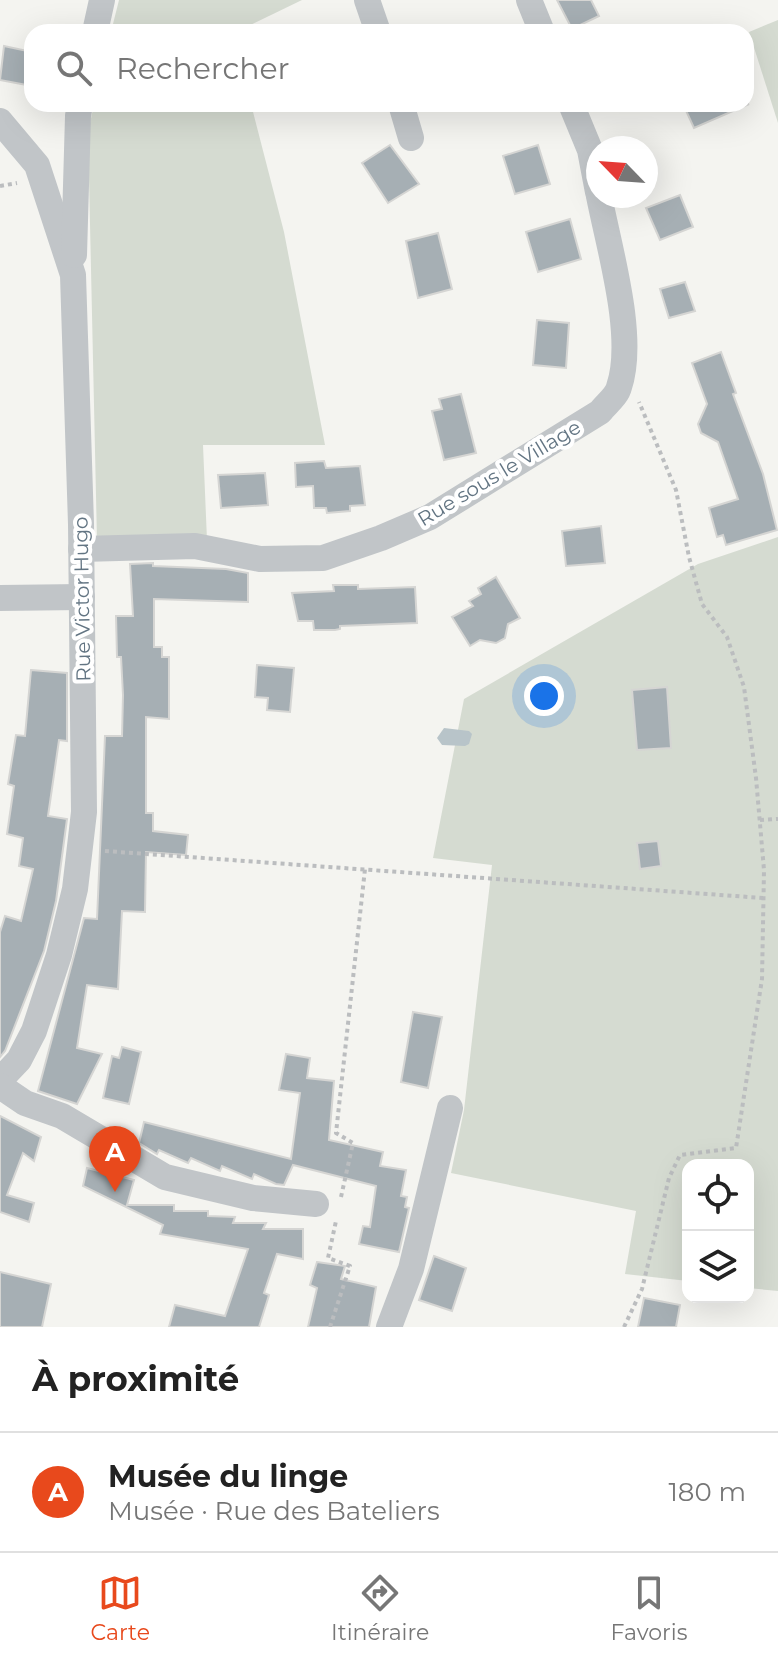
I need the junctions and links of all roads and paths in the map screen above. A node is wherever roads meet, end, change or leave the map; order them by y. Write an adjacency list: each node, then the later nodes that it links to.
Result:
1 (102, 0): 4 (street)
2 (367, 0): 5 (street)
3 (529, 0): 6 (street)
4 (97, 24)
5 (375, 24)
6 (539, 24)
7 (80, 112): 14 (street)
8 (403, 112): 11 (street)
9 (574, 112): 12 (street)
10 (0, 121): 14 (street, Rue Victor Hugo)
11 (411, 138)
12 (586, 140)
13 (601, 208): 15 (street)
14 (73, 275): 16 (street, Rue Victor Hugo)
15 (619, 389): 16 (street, Rue sous le Village); 20 (path)
16 (81, 549): 17 (street, Rue Victor Hugo)
17 (82, 597): 18 (street); 21 (street, Rue Victor Hugo)
18 (0, 598)
19 (778, 819): 20 (path)
20 (760, 820): 23 (path)
21 (79, 849): 22 (path); 24 (street, Rue Victor Hugo)
22 (365, 869): 23 (path); 26 (path)
23 (763, 898): 29 (path)
24 (0, 1083): 26 (street)
25 (450, 1108): 28 (street)
26 (331, 1206): 27 (path)
27 (330, 1327)
28 (389, 1327)
29 (624, 1327)

